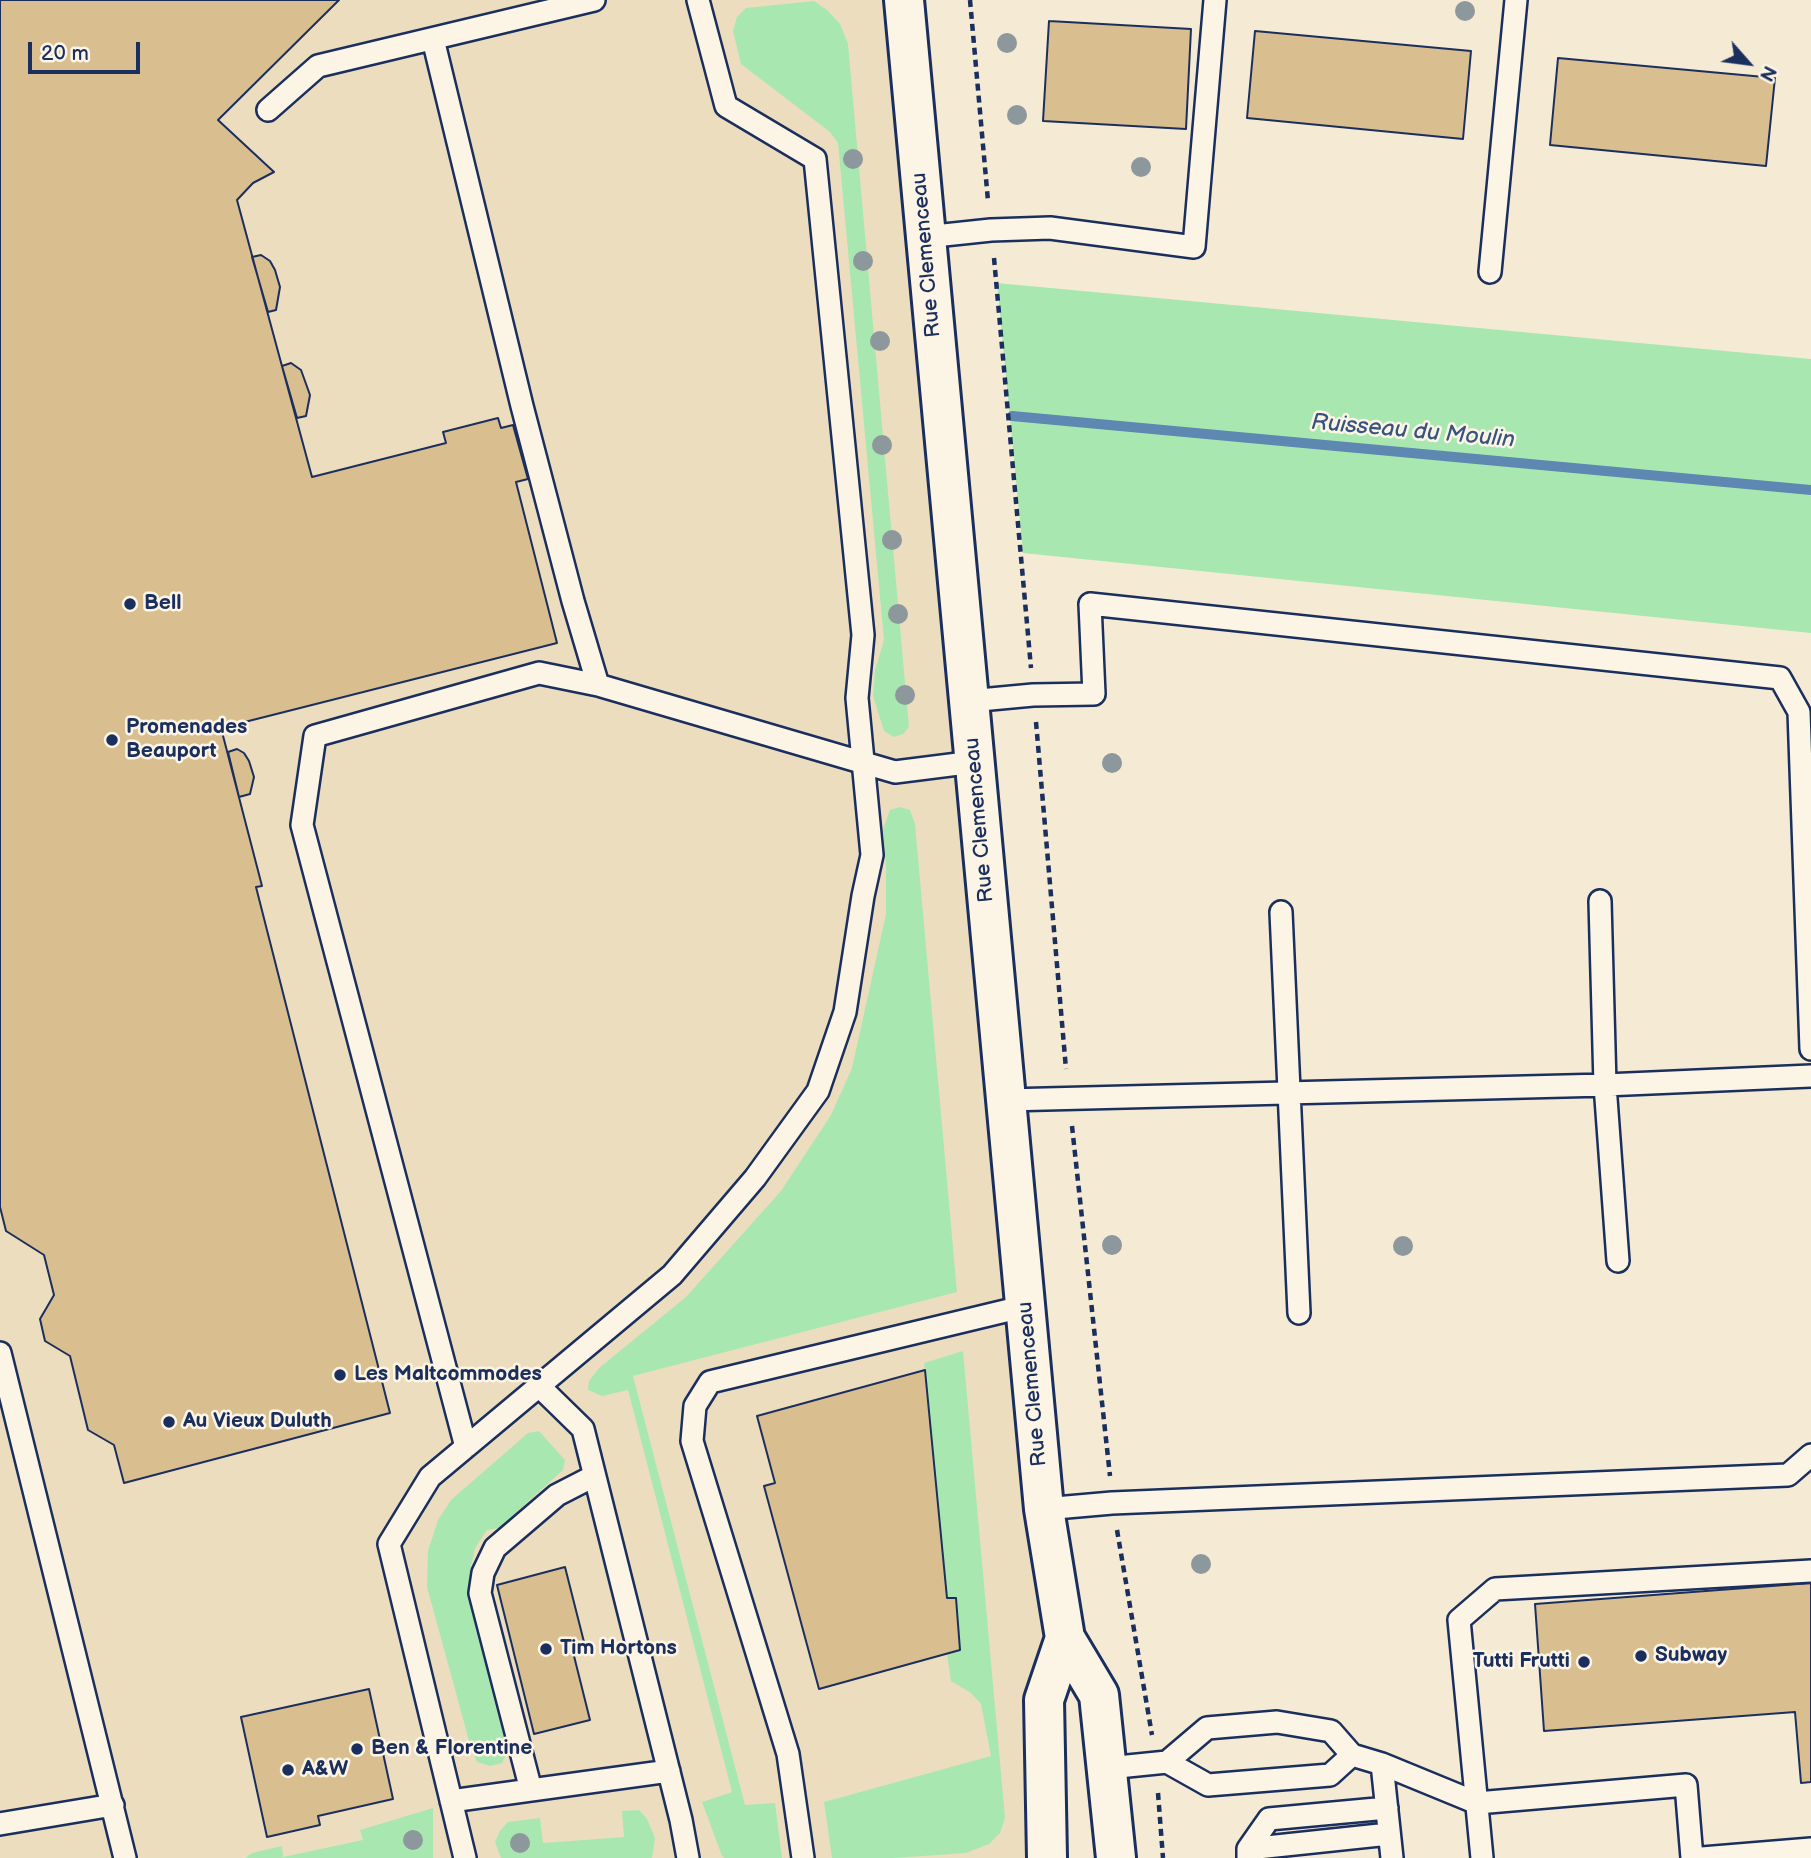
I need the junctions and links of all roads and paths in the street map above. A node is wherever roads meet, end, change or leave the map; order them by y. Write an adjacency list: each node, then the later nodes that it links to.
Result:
1 (594, 0): 7 (lane)
2 (698, 0): 16 (lane)
3 (904, 0): 10 (street, Rue Clemenceau)
4 (970, 0): 9 (path)
5 (1215, 0): 9 (lane)
6 (1516, 0): 11 (lane)
7 (433, 39): 8 (lane); 12 (lane)
8 (268, 110)
9 (991, 230): 10 (lane); 13 (path)
10 (925, 237): 14 (street, Rue Clemenceau)
11 (1490, 272)
12 (598, 685): 16 (lane); 30 (lane)
13 (1033, 695): 14 (lane); 19 (lane); 23 (path)
14 (969, 701): 15 (street, Rue Clemenceau)
15 (974, 762): 16 (lane); 24 (street, Rue Clemenceau)
16 (864, 764): 29 (lane)
17 (1600, 901): 21 (lane)
18 (1281, 912): 22 (lane)
19 (1811, 1049)
20 (1811, 1076): 21 (lane)
21 (1605, 1084): 22 (lane); 25 (lane)
22 (1289, 1092): 23 (lane); 27 (lane)
23 (1068, 1097): 24 (lane); 33 (path)
24 (1006, 1100): 26 (street, Rue Clemenceau)
25 (1619, 1261)
26 (1026, 1307): 34 (street, Rue Clemenceau); 54 (lane)
27 (1299, 1312)
28 (0, 1353): 45 (lane)
29 (539, 1386): 30 (lane); 32 (lane)
30 (466, 1447): 43 (lane)
31 (1811, 1455): 33 (lane)
32 (594, 1476): 41 (lane); 42 (lane)
33 (1112, 1503): 34 (lane); 38 (path)
34 (1044, 1509): 36 (street, Rue Clemenceau)
35 (1811, 1571): 44 (lane)
36 (1065, 1638): 40 (street, Rue Clemenceau); 55 (street, Rue Clemenceau)
37 (1352, 1755): 38 (lane); 38 (lane); 39 (lane)
38 (1161, 1762): 40 (lane); 57 (path)
39 (1382, 1764): 44 (lane); 46 (lane)
40 (1108, 1768): 56 (street, Rue Clemenceau)
41 (668, 1771): 42 (lane); 53 (lane)
42 (531, 1790): 43 (lane)
43 (451, 1801): 52 (lane)
44 (1477, 1803): 59 (lane); 60 (lane)
45 (113, 1805): 47 (lane); 51 (lane)
46 (1387, 1808): 48 (lane); 50 (lane)
47 (0, 1824)
48 (1389, 1834): 50 (lane); 58 (lane)
49 (1811, 1849): 61 (lane)
50 (1248, 1854)
51 (125, 1858)
52 (465, 1858)
53 (688, 1858)
54 (803, 1858)
55 (1047, 1858)
56 (1116, 1858)
57 (1163, 1858)
58 (1392, 1858)
59 (1482, 1858)
60 (1692, 1858)
61 (1702, 1858)

